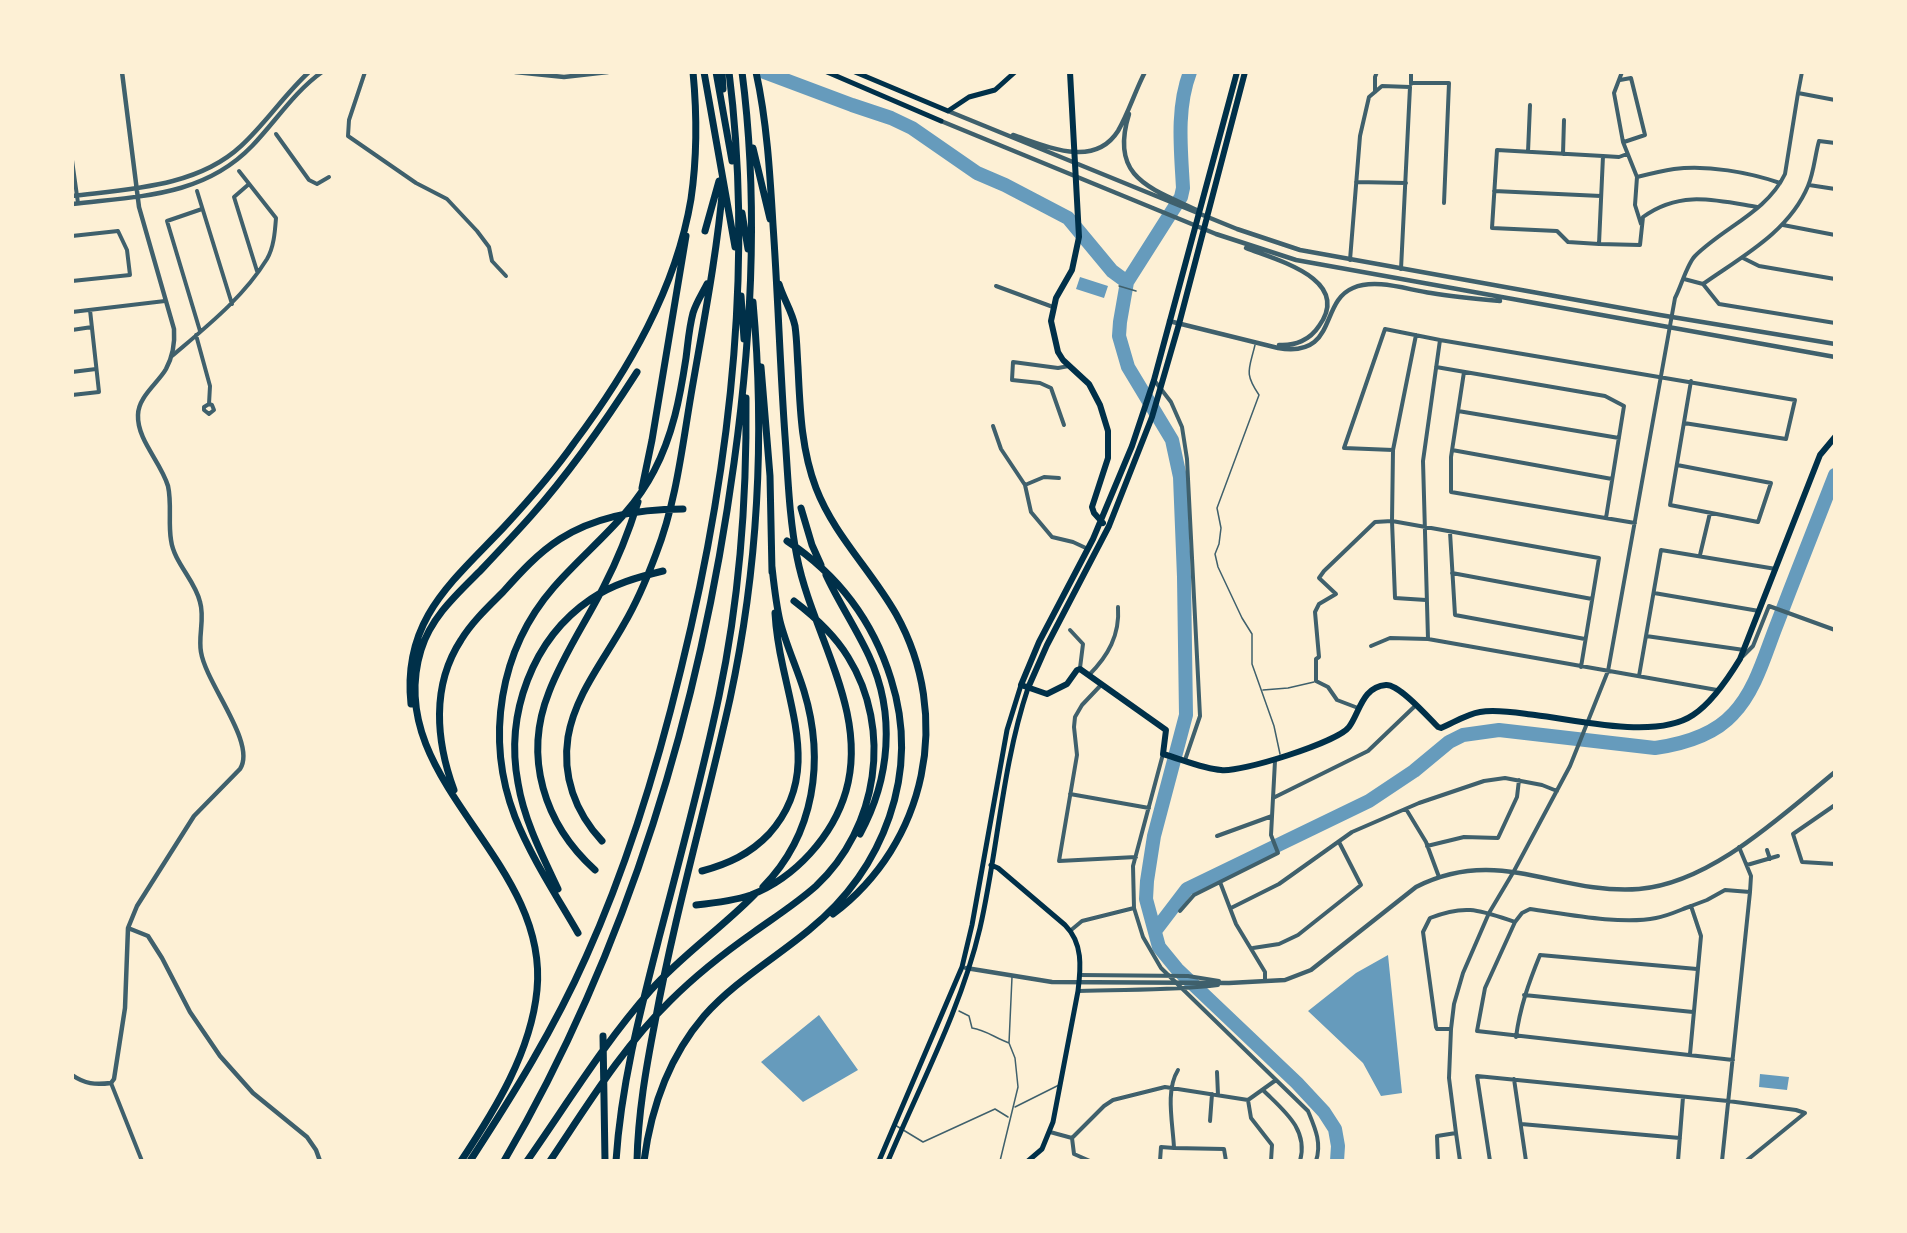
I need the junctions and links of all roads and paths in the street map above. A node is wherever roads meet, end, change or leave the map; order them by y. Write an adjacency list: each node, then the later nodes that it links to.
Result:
1 (122, 72): 53 (street)
2 (309, 72): 53 (street)
3 (322, 72): 58 (street)
4 (365, 72): 79 (street)
5 (515, 72): 6 (street)
6 (608, 72)
7 (693, 72): 60 (highway)
8 (704, 72): 269 (highway)
9 (716, 72): 94 (highway)
10 (722, 72): 75 (highway)
11 (728, 72): 68 (highway); 264 (highway)
12 (737, 72): 78 (highway)
13 (742, 72): 265 (highway)
14 (756, 72): 78 (highway)
15 (827, 72): 35 (main road)
16 (855, 72): 33 (main road)
17 (1015, 72): 33 (main road)
18 (1070, 72): 90 (main road)
19 (1146, 72): 28 (street)
20 (1237, 72): 95 (main road)
21 (1245, 72): 97 (main road)
22 (1377, 72): 29 (street)
23 (1411, 72): 27 (street)
24 (1622, 72): 26 (street)
25 (1802, 72): 30 (street)
26 (1619, 80): 37 (street); 37 (street)
27 (1411, 85): 29 (street); 49 (street); 62 (street)
28 (1136, 91): 39 (street); 65 (street)
29 (1375, 92): 48 (street)
30 (1798, 93): 31 (street); 50 (street)
31 (1835, 100)
32 (1530, 105): 40 (street)
33 (948, 111): 39 (street)
34 (1564, 120): 41 (street)
35 (941, 121): 69 (street)
36 (276, 134): 46 (street)
37 (1623, 142): 42 (street)
38 (1835, 143): 52 (street)
39 (1049, 150): 65 (street)
40 (1528, 152): 41 (street); 56 (street)
41 (1563, 154): 43 (street)
42 (1627, 154): 43 (street); 47 (street)
43 (1603, 156): 59 (street)
44 (72, 159): 57 (street)
45 (238, 171): 51 (street)
46 (329, 177)
47 (1637, 177): 50 (street); 66 (street)
48 (1356, 182): 49 (street); 74 (street)
49 (1406, 183): 76 (street)
50 (1780, 183): 63 (street)
51 (249, 184): 77 (street); 77 (street)
52 (1809, 185): 54 (street); 67 (street)
53 (137, 188): 57 (street); 58 (street)
54 (1835, 189)
55 (197, 191): 64 (street)
56 (1494, 191): 59 (street); 72 (street)
57 (75, 196): 61 (street)
58 (137, 196): 61 (street); 87 (street)
59 (1600, 196): 72 (street)
60 (691, 198): 175 (highway); 202 (highway)
61 (75, 203)
62 (1444, 203)
63 (1757, 208): 66 (street); 80 (street)
64 (202, 210): 88 (street); 101 (street)
65 (1218, 221): 74 (street)
66 (1641, 225): 72 (street)
67 (1783, 225): 70 (street); 73 (street)
68 (705, 231)
69 (1216, 234): 89 (street); 104 (street)
70 (1835, 235)
71 (72, 236): 82 (street)
72 (1599, 244)
73 (1742, 258): 81 (street); 83 (street)
74 (1350, 260): 76 (street)
75 (712, 269): 146 (highway); 190 (highway)
76 (1401, 269): 93 (street)
77 (257, 271): 88 (street)
78 (778, 273): 209 (highway); 217 (highway)
79 (506, 276)
80 (1684, 279): 83 (street); 93 (street)
81 (1835, 279)
82 (72, 281)
83 (1703, 284): 96 (street)
84 (996, 286): 90 (street)
85 (1119, 286): 86 (lane)
86 (1136, 291)
87 (165, 301): 91 (street); 106 (street)
88 (232, 304): 101 (street)
89 (1536, 304): 99 (street); 104 (street)
90 (1053, 307): 108 (main road)
91 (90, 310): 92 (street); 98 (street)
92 (72, 312)
93 (1672, 317): 99 (street); 105 (street)
94 (755, 318): 144 (highway); 270 (highway)
95 (1169, 321): 97 (street); 115 (main road)
96 (1835, 323)
97 (1179, 324): 104 (street); 138 (main road)
98 (92, 327): 100 (street); 110 (street)
99 (1670, 328): 107 (street); 114 (street)
100 (72, 330)
101 (198, 333): 106 (street); 118 (street)
102 (1416, 335): 103 (street); 125 (street); 125 (street)
103 (1440, 340): 109 (street); 114 (street)
104 (1255, 342): 171 (lane)
105 (1835, 344)
106 (171, 357): 216 (street)
107 (1835, 357)
108 (1070, 366): 121 (street); 136 (main road)
109 (1436, 367): 113 (street); 139 (street)
110 (96, 369): 111 (street); 117 (street)
111 (72, 372)
112 (638, 372): 175 (highway)
113 (1464, 372): 119 (street); 124 (street)
114 (1660, 376): 116 (street); 137 (street)
115 (1154, 380): 136 (main road); 178 (street)
116 (1690, 381): 120 (street); 120 (street)
117 (72, 395)
118 (209, 404)
119 (1458, 411): 124 (street); 126 (street)
120 (1684, 423): 127 (street)
121 (1064, 425)
122 (993, 426): 130 (street)
123 (1835, 437): 145 (main road)
124 (1619, 438): 129 (street)
125 (1393, 450): 135 (street)
126 (1452, 450): 129 (street); 134 (street)
127 (1677, 465): 133 (street); 133 (street)
128 (1059, 477): 130 (street)
129 (1612, 479): 134 (street)
130 (1025, 485): 142 (street)
131 (801, 508): 207 (highway)
132 (683, 510): 186 (highway)
133 (1710, 513): 143 (street)
134 (1606, 518): 137 (street)
135 (1392, 521): 139 (street); 150 (street); 167 (street)
136 (1100, 522): 138 (main road); 142 (main road)
137 (1635, 523): 164 (street)
138 (1108, 526): 170 (main road)
139 (1424, 527): 140 (street); 150 (street)
140 (1450, 532): 147 (street); 149 (street)
141 (787, 541): 217 (highway)
142 (1088, 549): 168 (main road)
143 (1701, 555): 145 (street); 148 (street)
144 (772, 567): 203 (highway); 266 (highway)
145 (1776, 569): 153 (main road)
146 (663, 571)
147 (1452, 573): 149 (street); 158 (street)
148 (1654, 593): 153 (street); 156 (street)
149 (1592, 599): 158 (street)
150 (1426, 600): 157 (street)
151 (794, 601): 207 (highway)
152 (1118, 608): 165 (street)
153 (1759, 611): 160 (main road)
154 (1070, 630): 163 (street)
155 (1835, 630): 161 (street)
156 (1646, 636): 160 (street); 166 (street)
157 (1428, 639): 159 (street); 162 (street)
158 (1585, 639): 162 (street)
159 (1371, 646)
160 (1744, 650): 161 (main road)
161 (1740, 659): 172 (main road)
162 (1581, 667): 164 (street)
163 (1080, 669): 165 (main road); 170 (main road)
164 (1608, 671): 166 (street); 181 (street)
165 (1089, 676): 169 (main road)
166 (1639, 676): 172 (street)
167 (1316, 681): 171 (lane); 174 (street)
168 (1021, 685): 170 (main road); 198 (main road)
169 (1101, 685): 176 (main road); 182 (street)
170 (1028, 688): 200 (main road)
171 (1262, 690): 177 (lane)
172 (1717, 690): 173 (main road)
173 (1415, 706): 174 (main road); 183 (street)
174 (1358, 708): 177 (main road)
175 (429, 754): 186 (highway)
176 (1163, 754): 178 (main road); 185 (street)
177 (1278, 759): 178 (main road); 183 (street)
178 (1185, 760)
179 (1835, 772): 193 (street)
180 (1519, 780): 181 (street); 187 (street); 192 (street)
181 (1557, 790): 204 (street)
182 (1070, 794): 185 (street); 196 (street)
183 (1273, 798): 188 (street)
184 (1835, 805): 199 (street)
185 (1149, 808): 196 (street)
186 (464, 809): 263 (highway)
187 (1406, 809): 191 (street); 192 (street)
188 (1272, 816): 189 (street); 206 (street)
189 (1217, 836)
190 (602, 840)
191 (1339, 842): 212 (street); 219 (street)
192 (1427, 846): 205 (street)
193 (1739, 847): 201 (street); 204 (street)
194 (1767, 850): 197 (street)
195 (1778, 856): 197 (street)
196 (1136, 857): 211 (street)
197 (1770, 859): 201 (street)
198 (983, 863): 200 (main road); 220 (main road)
199 (1835, 864)
200 (992, 865): 218 (main road); 221 (main road)
201 (1748, 865): 208 (street)
202 (595, 870)
203 (702, 871)
204 (1514, 871): 205 (street); 214 (street)
205 (1438, 877): 225 (street)
206 (1220, 882): 212 (street); 213 (street)
207 (817, 885): 267 (highway)
208 (1750, 892): 210 (street); 236 (street)
209 (696, 905)
210 (1691, 906): 215 (street); 222 (street)
211 (1134, 908): 218 (street); 241 (street)
212 (1231, 908): 219 (street)
213 (1180, 911)
214 (1489, 913): 215 (street); 231 (street); 231 (street)
215 (1515, 922): 233 (street)
216 (128, 928): 242 (street); 262 (street)
217 (809, 930): 271 (highway)
218 (1070, 931): 223 (main road)
219 (1252, 948): 225 (street)
220 (962, 967): 221 (street); 254 (main road)
221 (969, 969): 224 (street); 255 (main road)
222 (1697, 969): 228 (street); 230 (street)
223 (1080, 975): 226 (street); 227 (main road)
224 (1012, 976): 226 (street); 234 (lane)
225 (1265, 981): 226 (street)
226 (1229, 983): 227 (street)
227 (1078, 991): 243 (main road)
228 (1524, 994): 230 (street); 233 (street)
229 (959, 1011): 234 (lane)
230 (1693, 1012): 235 (street)
231 (1451, 1029): 257 (street)
232 (603, 1036): 268 (highway)
233 (1516, 1037): 235 (street)
234 (1010, 1043): 250 (lane)
235 (1690, 1054): 236 (street)
236 (1733, 1060): 249 (street)
237 (1178, 1070): 244 (street)
238 (1217, 1072): 246 (street)
239 (72, 1075): 242 (street)
240 (1514, 1079): 247 (street); 253 (street); 284 (street)
241 (1276, 1080): 245 (street); 281 (street)
242 (111, 1083): 261 (street)
243 (1060, 1084): 250 (lane); 256 (main road)
244 (1171, 1088): 246 (street); 259 (street); 260 (street)
245 (1263, 1089): 248 (street); 280 (street)
246 (1215, 1095): 248 (street); 252 (street)
247 (1683, 1097): 249 (street); 258 (street)
248 (1248, 1100): 279 (street)
249 (1728, 1101): 287 (street); 288 (street)
250 (1014, 1108): 251 (lane)
251 (1009, 1117): 255 (lane); 274 (lane)
252 (1210, 1121)
253 (1521, 1124): 258 (street); 285 (street)
254 (894, 1125): 255 (lane); 272 (main road)
255 (902, 1128): 273 (main road)
256 (1050, 1132): 259 (street); 275 (main road)
257 (1456, 1133): 282 (street); 283 (street)
258 (1680, 1137): 286 (street)
259 (1072, 1138): 276 (street)
260 (1174, 1148): 277 (street); 278 (street)
261 (142, 1161)
262 (320, 1161)
263 (462, 1161)
264 (470, 1161)
265 (504, 1161)
266 (527, 1161)
267 (550, 1161)
268 (605, 1161)
269 (615, 1161)
270 (637, 1161)
271 (644, 1161)
272 (879, 1161)
273 (888, 1161)
274 (1000, 1161)
275 (1028, 1161)
276 (1090, 1161)
277 (1160, 1161)
278 (1226, 1161)
279 (1271, 1161)
280 (1300, 1161)
281 (1316, 1161)
282 (1438, 1161)
283 (1460, 1161)
284 (1490, 1161)
285 (1526, 1161)
286 (1678, 1161)
287 (1722, 1161)
288 (1746, 1161)

